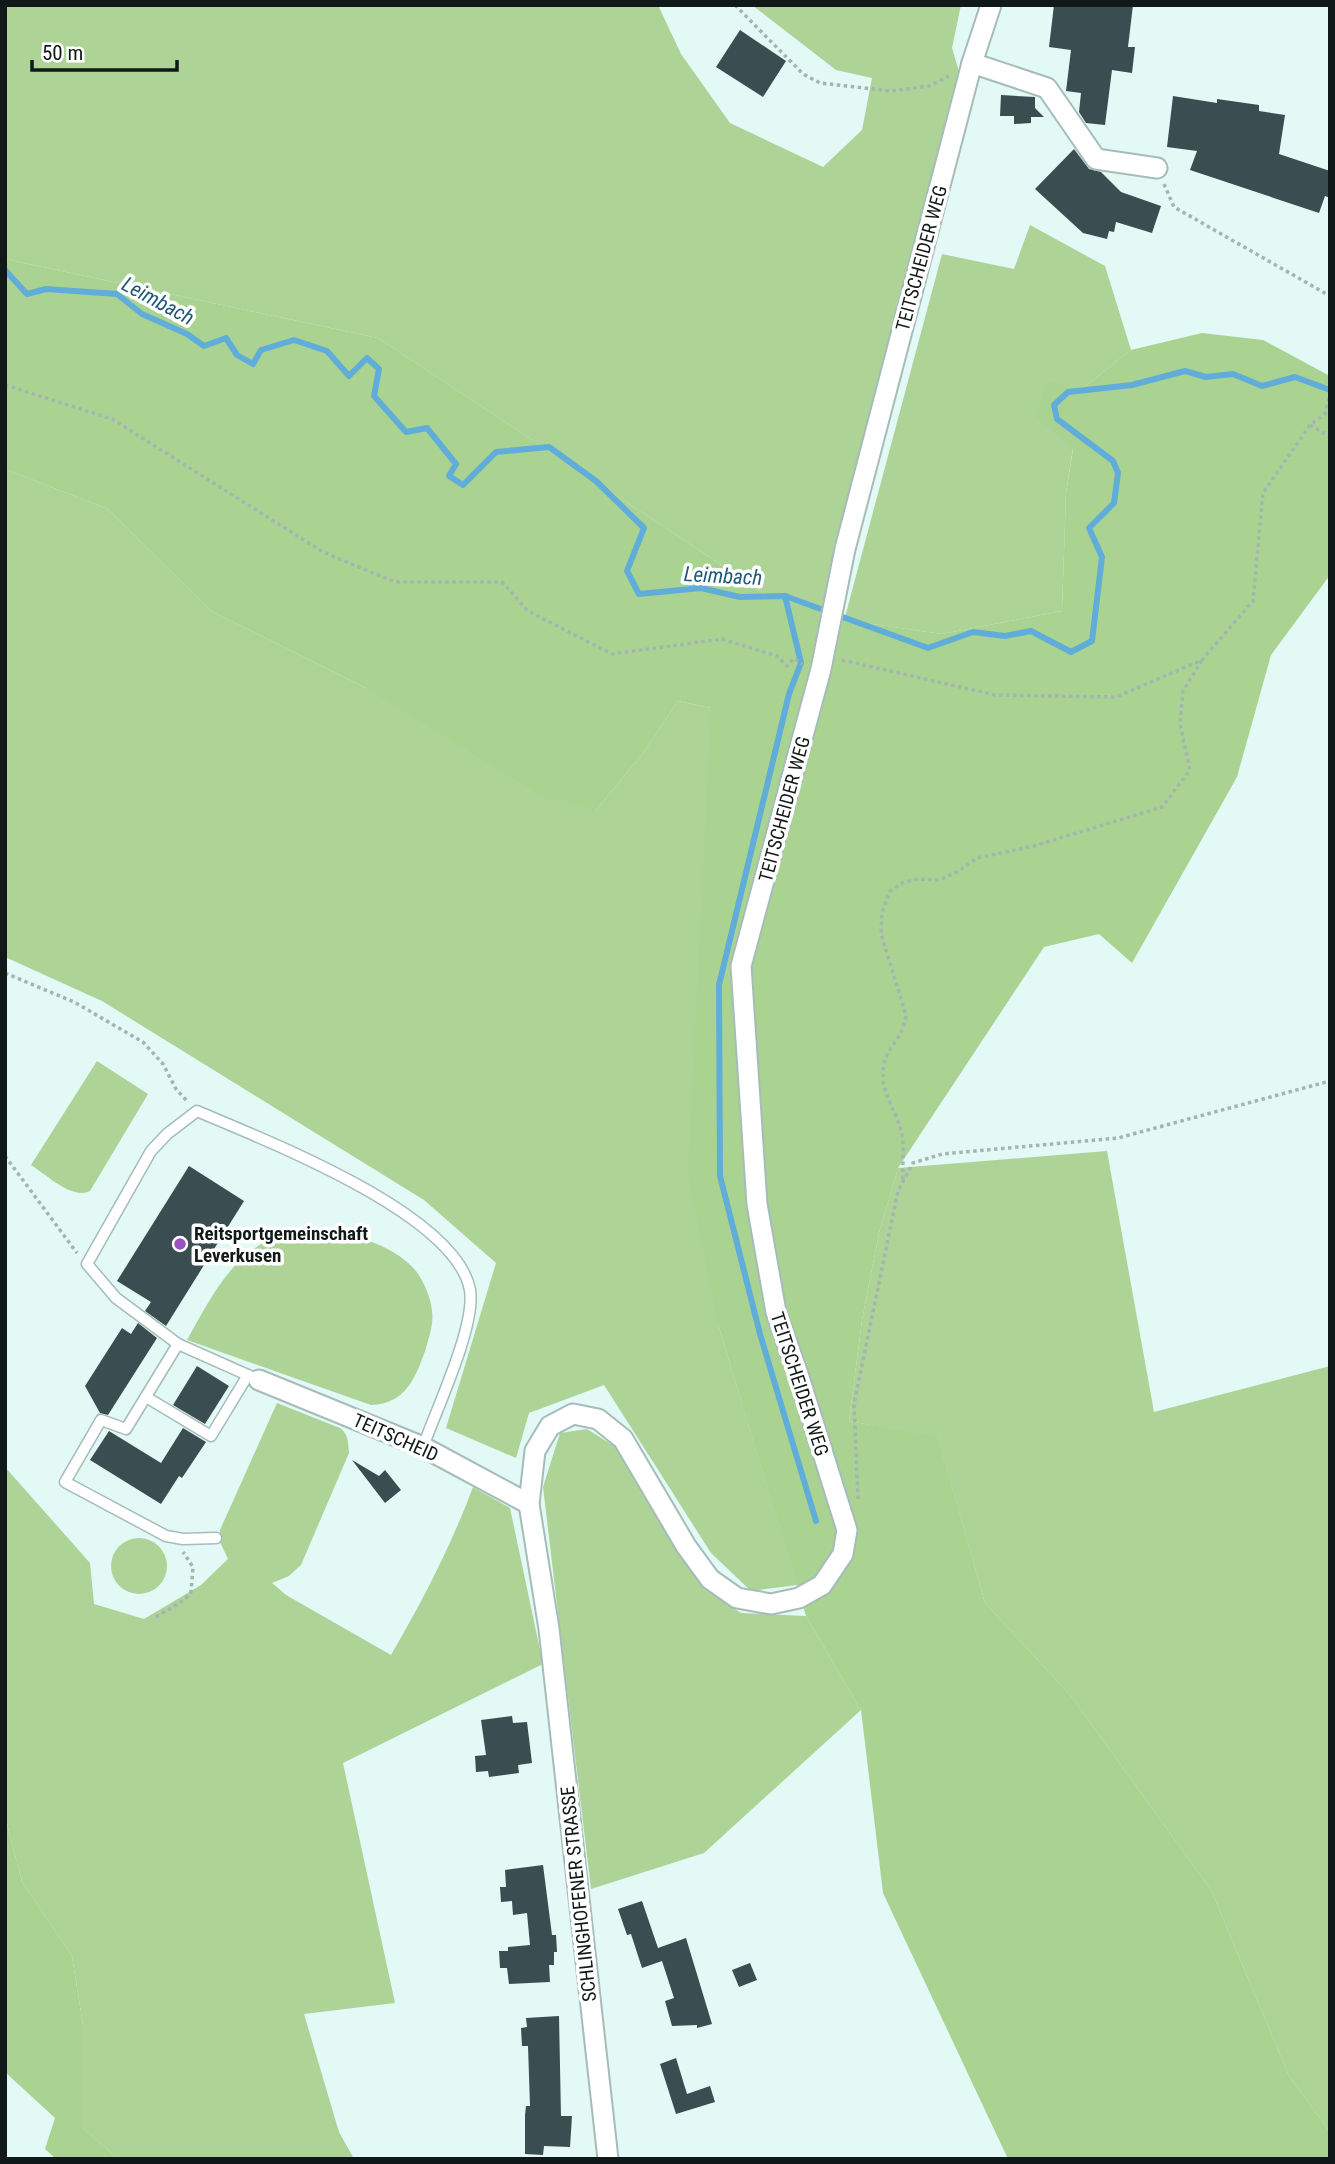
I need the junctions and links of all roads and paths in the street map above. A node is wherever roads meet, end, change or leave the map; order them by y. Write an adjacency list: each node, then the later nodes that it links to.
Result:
1 (735, 5): 3 (path)
2 (990, 5): 3 (street, TEITSCHEIDER WEG)
3 (972, 63): 4 (street); 11 (street, TEITSCHEIDER WEG)
4 (1157, 168): 5 (path)
5 (1330, 296)
6 (5, 385): 13 (path)
7 (1330, 393): 8 (path)
8 (1327, 416): 9 (path)
9 (1310, 425): 10 (path); 12 (path)
10 (1330, 437)
11 (825, 650): 12 (path); 25 (street, TEITSCHEIDER WEG)
12 (1202, 660): 18 (path)
13 (801, 663)
14 (5, 973): 16 (path)
15 (1330, 1081): 18 (path)
16 (197, 1111): 19 (lane); 23 (lane)
17 (5, 1157): 19 (path)
18 (903, 1181): 25 (path)
19 (87, 1264): 20 (lane)
20 (178, 1344): 21 (lane); 22 (lane)
21 (253, 1378): 22 (lane); 23 (street, TEITSCHEID)
22 (146, 1397): 26 (lane)
23 (423, 1447): 24 (street, TEITSCHEID)
24 (529, 1504): 25 (street, SCHLINGHOFENER STRASSE); 29 (street, SCHLINGHOFENER STRASSE)
25 (847, 1530)
26 (166, 1536): 27 (lane); 28 (path)
27 (216, 1538)
28 (156, 1617)
29 (608, 2159)

